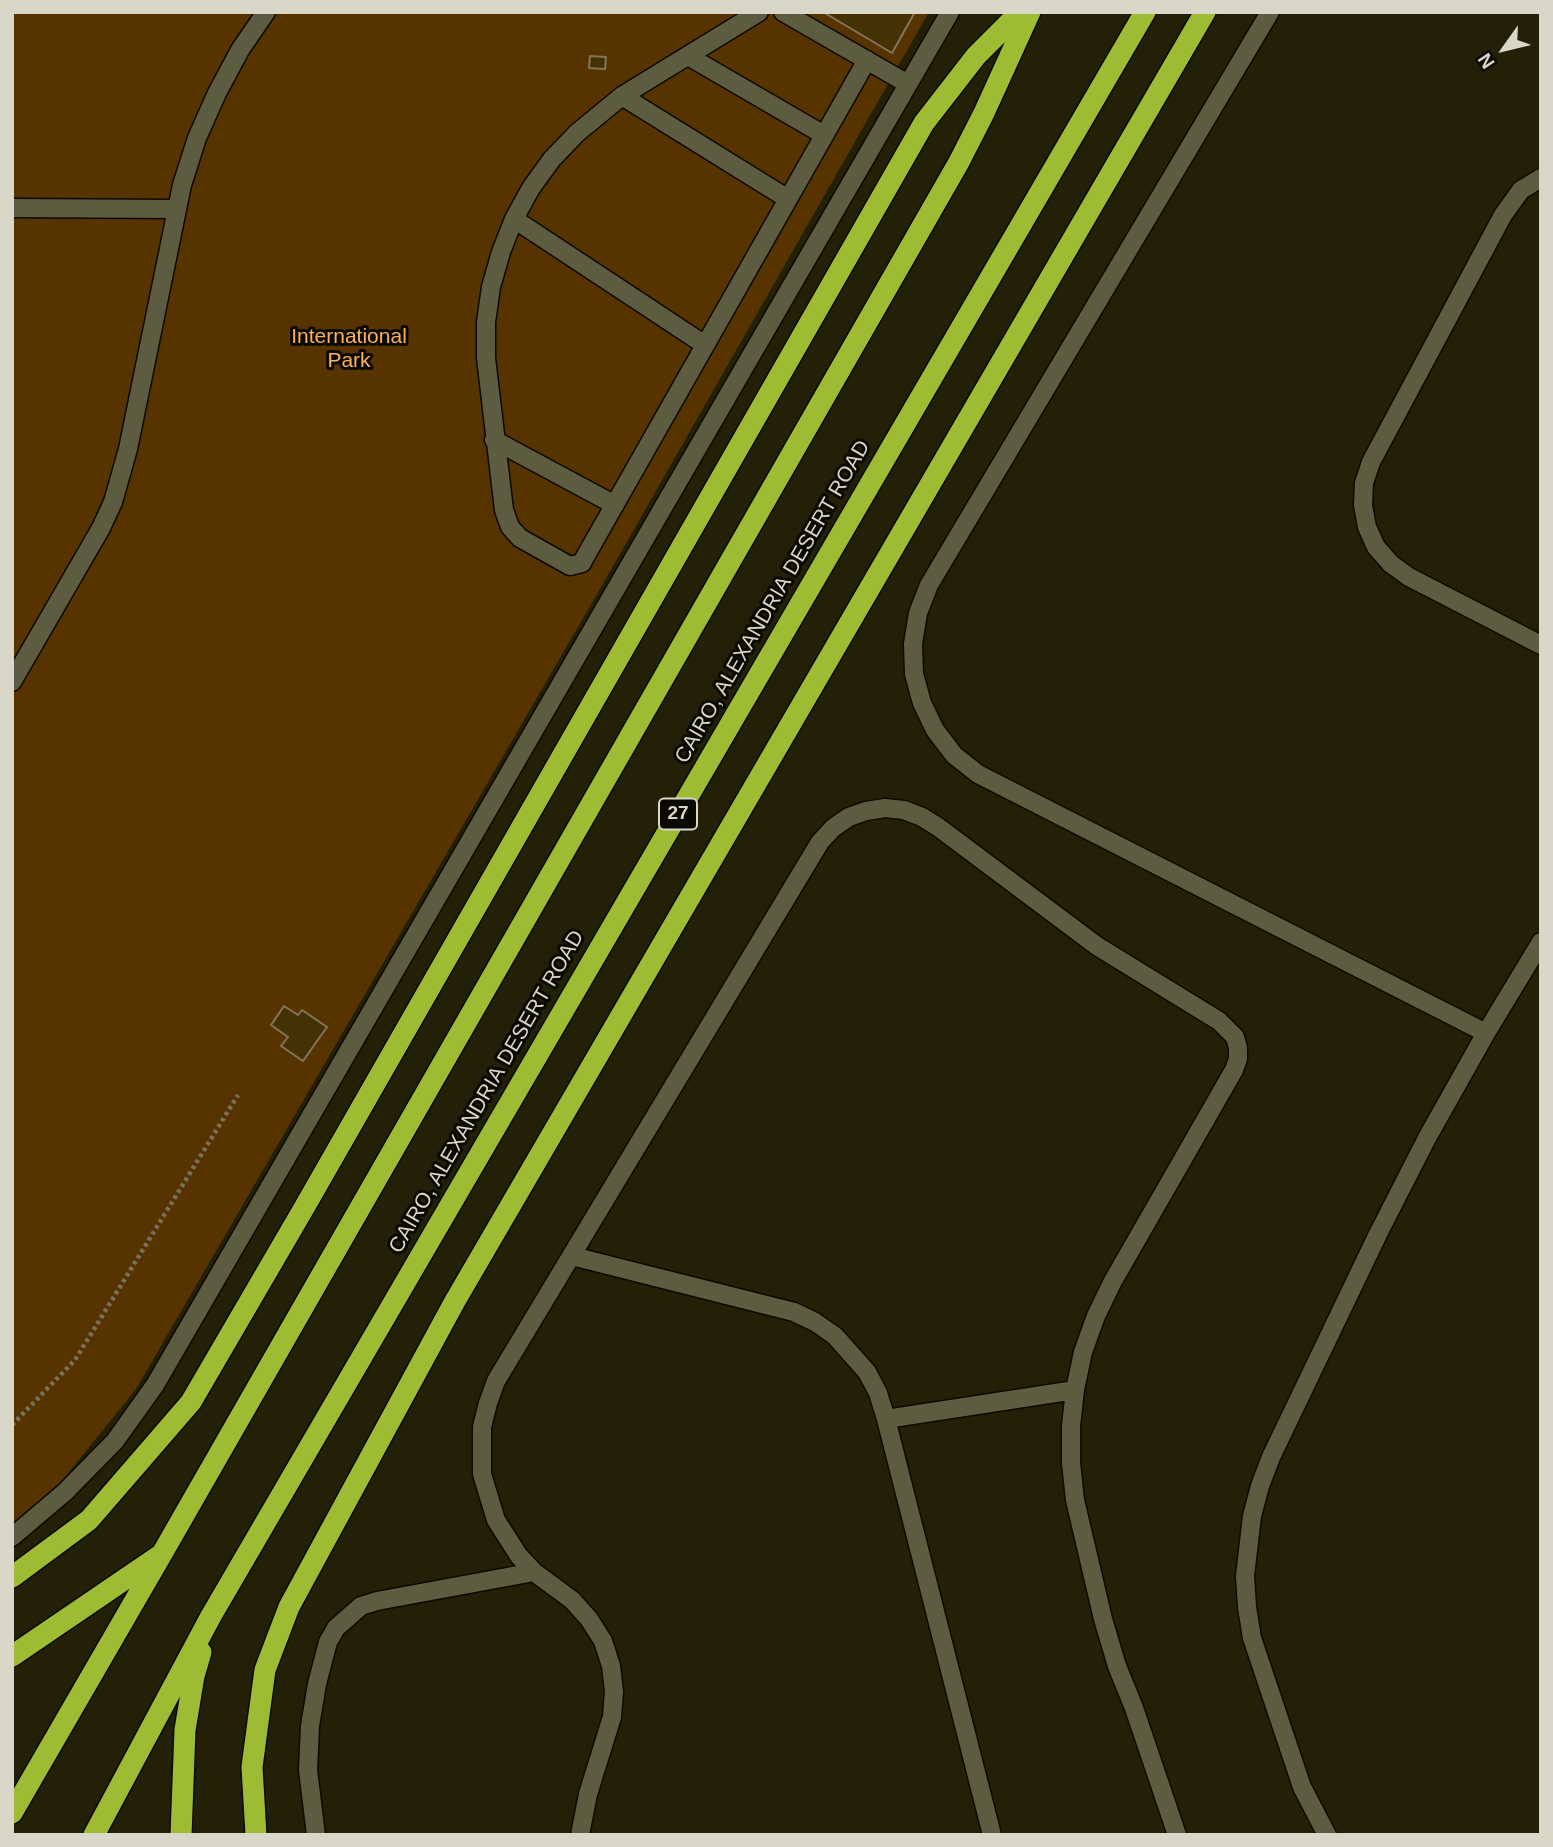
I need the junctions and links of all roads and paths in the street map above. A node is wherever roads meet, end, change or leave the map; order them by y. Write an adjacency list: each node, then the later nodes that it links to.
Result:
1 (266, 12): 18 (street)
2 (759, 12): 10 (street)
3 (783, 12): 11 (street)
4 (950, 12): 12 (street)
5 (1020, 12): 35 (highway)
6 (1030, 12): 33 (highway)
7 (1145, 12): 36 (highway, CAIRO, ALEXANDRIA DESERT ROAD / 27)
8 (1205, 12): 41 (highway)
9 (1270, 12): 26 (street)
10 (688, 56): 13 (street); 14 (street)
11 (867, 60): 12 (street); 14 (street)
12 (908, 84): 32 (street)
13 (622, 96): 16 (street); 19 (street)
14 (824, 135): 16 (street)
15 (1541, 178): 23 (street)
16 (788, 199): 20 (street)
17 (12, 208): 18 (street)
18 (176, 209): 24 (street)
19 (514, 219): 20 (street); 21 (street)
20 (705, 345): 22 (street)
21 (494, 440): 22 (street); 22 (street)
22 (615, 505)
23 (1541, 645)
24 (12, 682)
25 (1541, 942): 26 (street)
26 (1486, 1033): 46 (street)
27 (238, 1095): 31 (path)
28 (572, 1255): 29 (street); 30 (street); 34 (street)
29 (1075, 1390): 30 (street); 45 (street)
30 (886, 1419): 44 (street)
31 (12, 1425)
32 (12, 1537)
33 (163, 1552): 37 (highway); 38 (highway)
34 (534, 1572): 42 (street); 43 (street)
35 (12, 1577)
36 (211, 1616): 39 (highway); 40 (highway)
37 (12, 1656)
38 (12, 1812)
39 (94, 1835)
40 (181, 1835)
41 (256, 1835)
42 (316, 1835)
43 (580, 1835)
44 (992, 1835)
45 (1177, 1835)
46 (1326, 1835)

